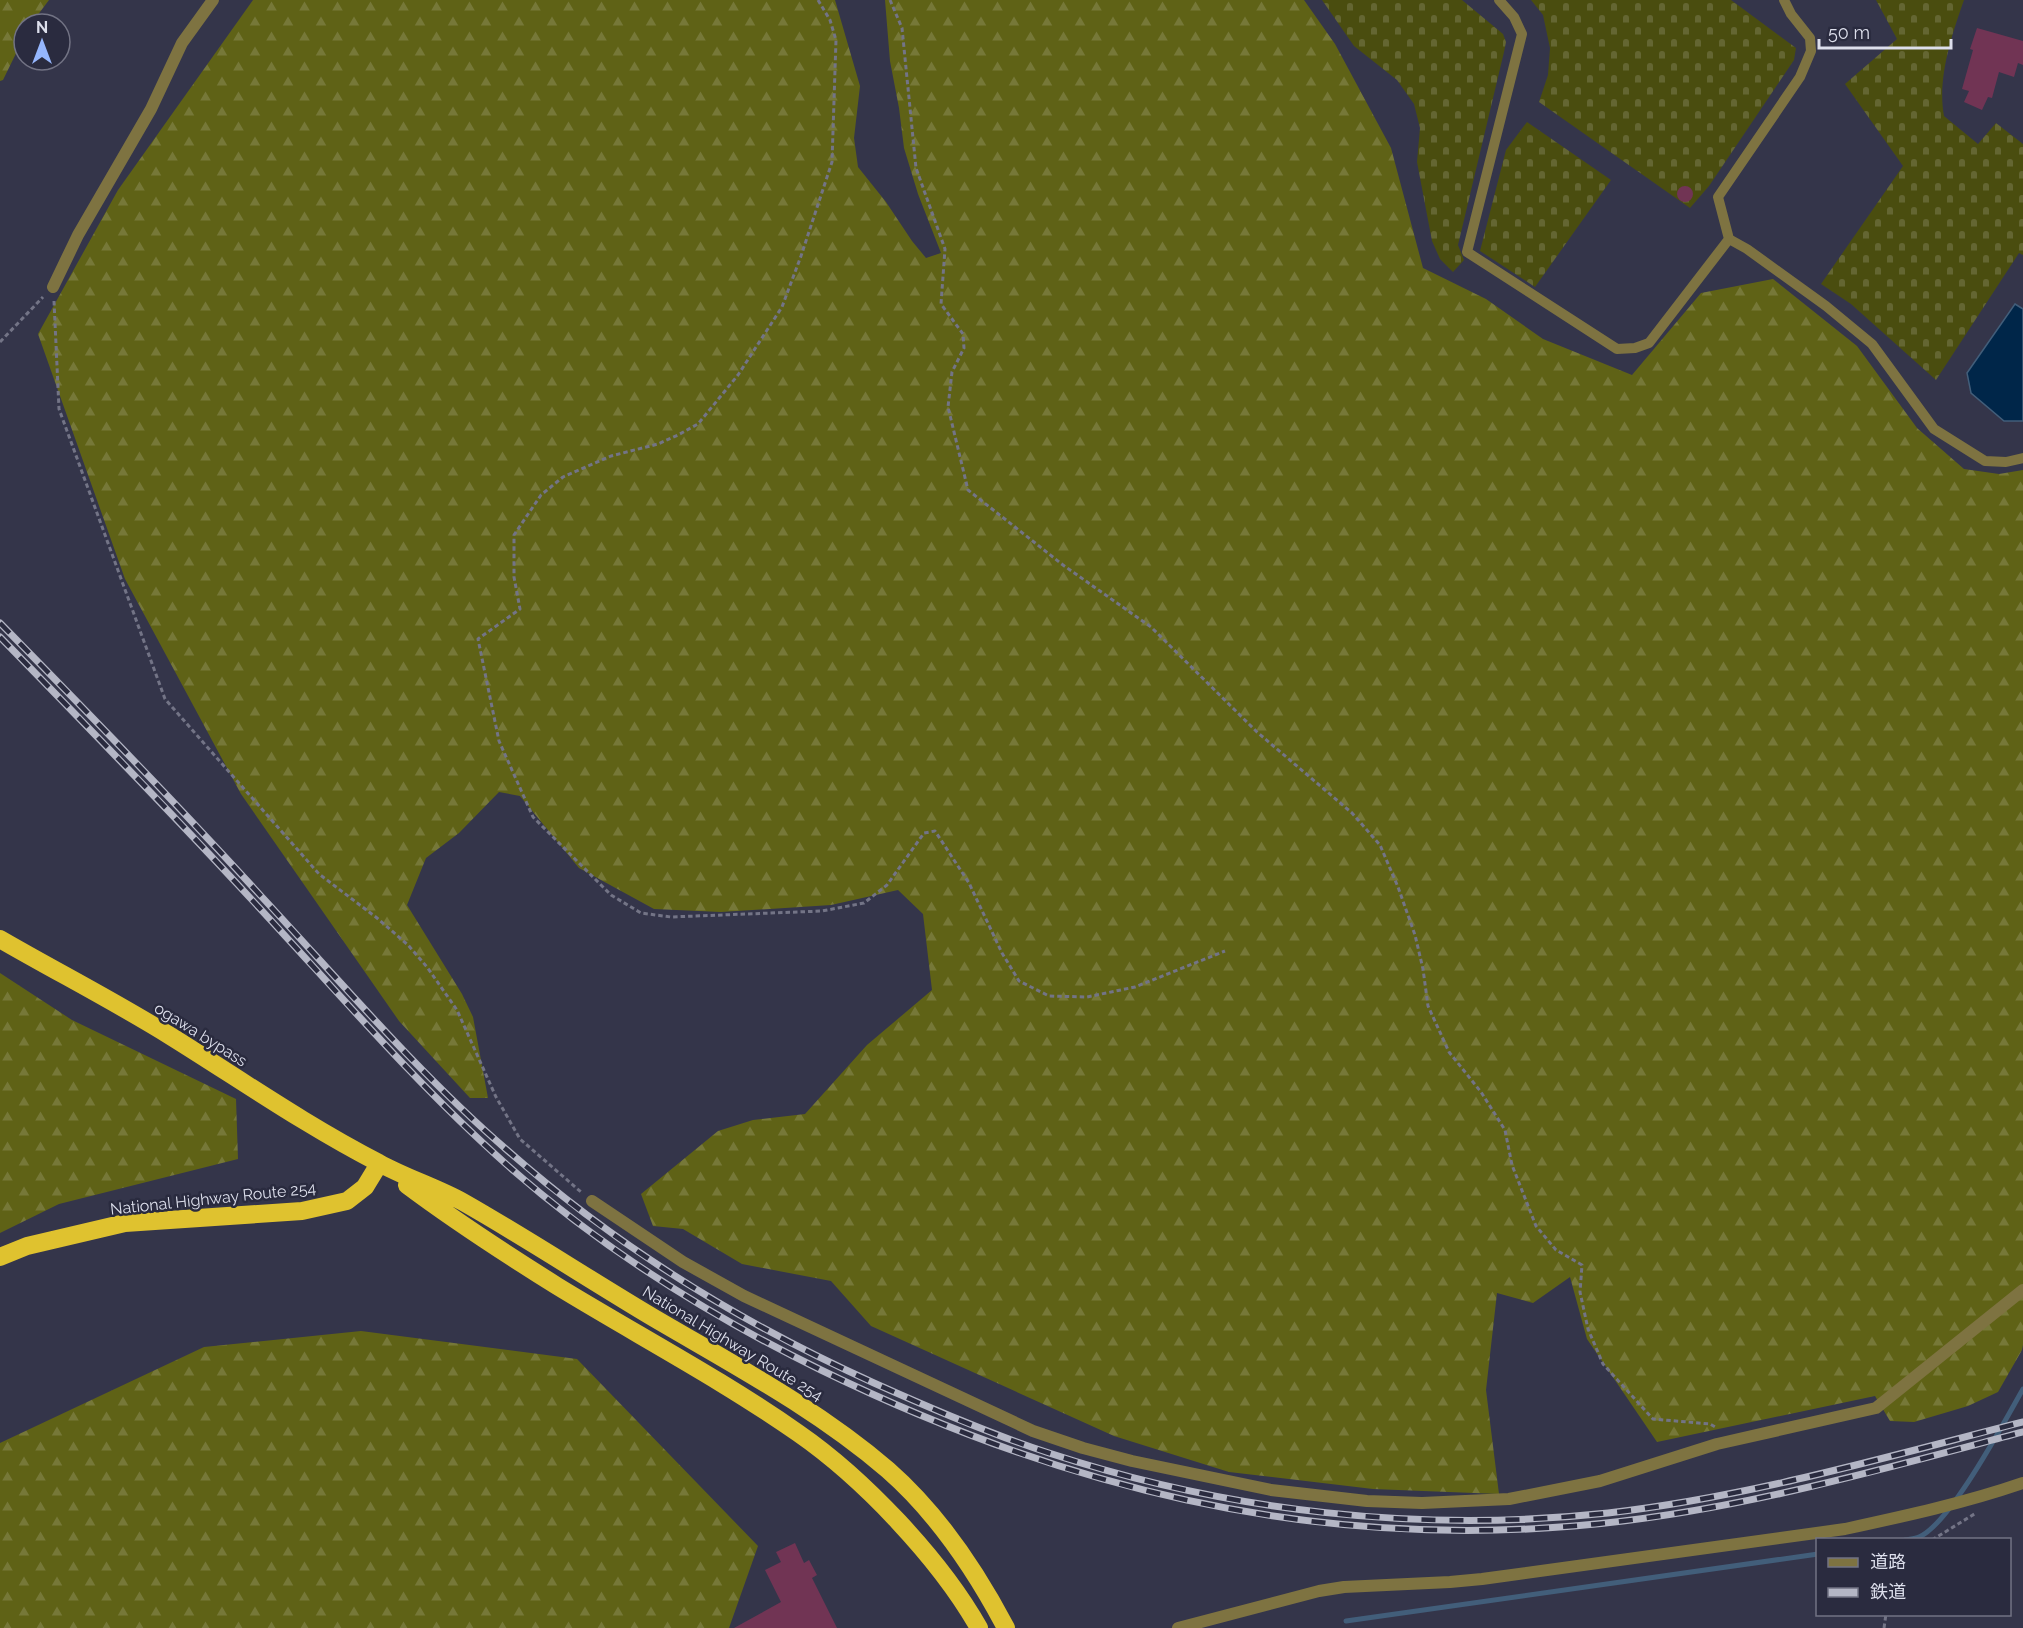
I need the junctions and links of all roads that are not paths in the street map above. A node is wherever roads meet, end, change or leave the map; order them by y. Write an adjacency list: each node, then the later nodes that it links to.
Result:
1 (213, 0): 5 (street)
2 (1499, 0): 4 (lane)
3 (1784, 0): 4 (lane)
4 (1729, 239): 6 (lane)
5 (53, 287)
6 (2023, 458)
7 (0, 939): 8 (highway, ogawa bypass)
8 (379, 1164): 10 (highway, National Highway Route 254); 14 (highway); 15 (highway, National Highway Route 254)
9 (592, 1201): 11 (street)
10 (0, 1257)
11 (2023, 1290)
12 (2023, 1483): 13 (street)
13 (1215, 1624): 16 (street)
14 (979, 1628)
15 (1006, 1628)
16 (1178, 1628)

